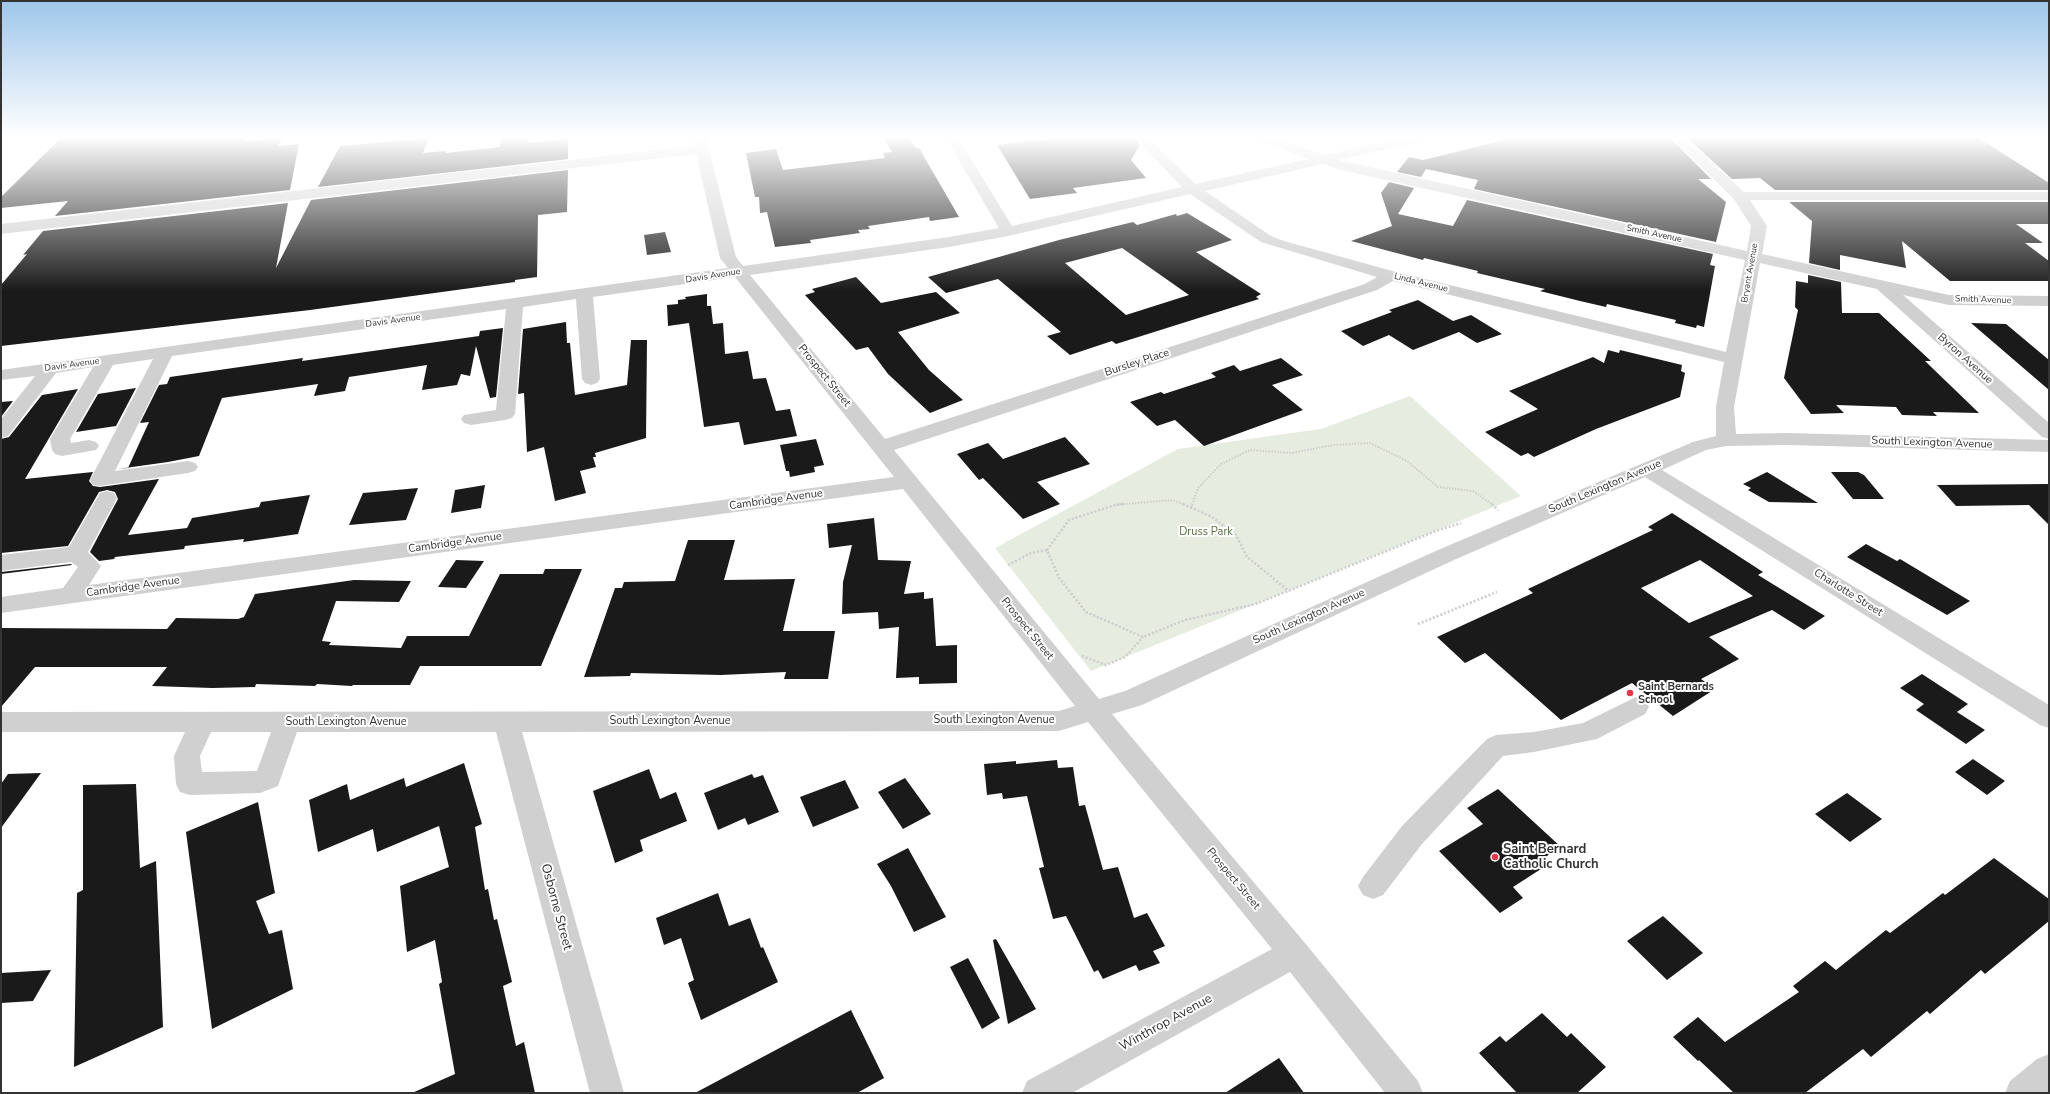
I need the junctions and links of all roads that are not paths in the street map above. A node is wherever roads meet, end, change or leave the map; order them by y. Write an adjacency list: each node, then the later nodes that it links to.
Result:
1 (326, 189): 10 (street)
2 (711, 189): 13 (street, Prospect Street)
3 (983, 189): 11 (street)
4 (1187, 189): 11 (street, Davis Avenue)
5 (1193, 189): 14 (street, Linda Avenue)
6 (1447, 189): 12 (street, Smith Avenue)
7 (1732, 189): 8 (street, Bryant Avenue)
8 (1740, 196): 9 (street); 12 (street, Bryant Avenue)
9 (2049, 196)
10 (1, 229)
11 (1008, 231): 13 (street, Davis Avenue)
12 (1753, 256): 15 (street, Smith Avenue); 20 (street, Bryant Avenue)
13 (740, 272): 16 (street, Davis Avenue); 31 (street, Prospect Street)
14 (1391, 276): 20 (street, Linda Avenue); 31 (street, Bursley Place)
15 (1881, 284): 17 (street, Smith Avenue); 27 (street, Byron Avenue)
16 (584, 294): 18 (street, Davis Avenue); 24 (street)
17 (2049, 301)
18 (515, 304): 19 (street, Davis Avenue); 25 (street)
19 (165, 352): 21 (street, Davis Avenue); 32 (street)
20 (1734, 359): 28 (street, Bryant Avenue)
21 (106, 361): 22 (street, Davis Avenue); 29 (street)
22 (50, 368): 23 (street, Davis Avenue); 26 (street)
23 (1, 375)
24 (591, 379)
25 (471, 419)
26 (1, 432)
27 (2049, 433)
28 (1726, 440): 30 (street, South Lexington Avenue); 33 (street, South Lexington Avenue)
29 (89, 446)
30 (2049, 446)
31 (882, 447): 34 (street, Prospect Street)
32 (188, 467)
33 (1646, 469): 41 (street, South Lexington Avenue); 42 (street, Charlotte Street)
34 (908, 482): 38 (street, Cambridge Avenue); 41 (street, Prospect Street)
35 (107, 498): 36 (street)
36 (76, 554): 37 (street); 38 (street)
37 (1, 563)
38 (71, 595): 39 (street, Cambridge Avenue)
39 (1, 605)
40 (1636, 707): 47 (street)
41 (1093, 710): 43 (street, South Lexington Avenue); 48 (street, Prospect Street)
42 (2049, 718)
43 (506, 721): 46 (street, South Lexington Avenue); 50 (street, Osborne Street)
44 (1, 722): 45 (street, South Lexington Avenue)
45 (202, 722): 46 (street, South Lexington Avenue); 46 (street)
46 (288, 722)
47 (1373, 886)
48 (1294, 953): 51 (street, Winthrop Avenue); 52 (street, Prospect Street)
49 (2049, 1070): 53 (street)
50 (607, 1093)
51 (1039, 1093)
52 (1406, 1093)
53 (2022, 1093)

